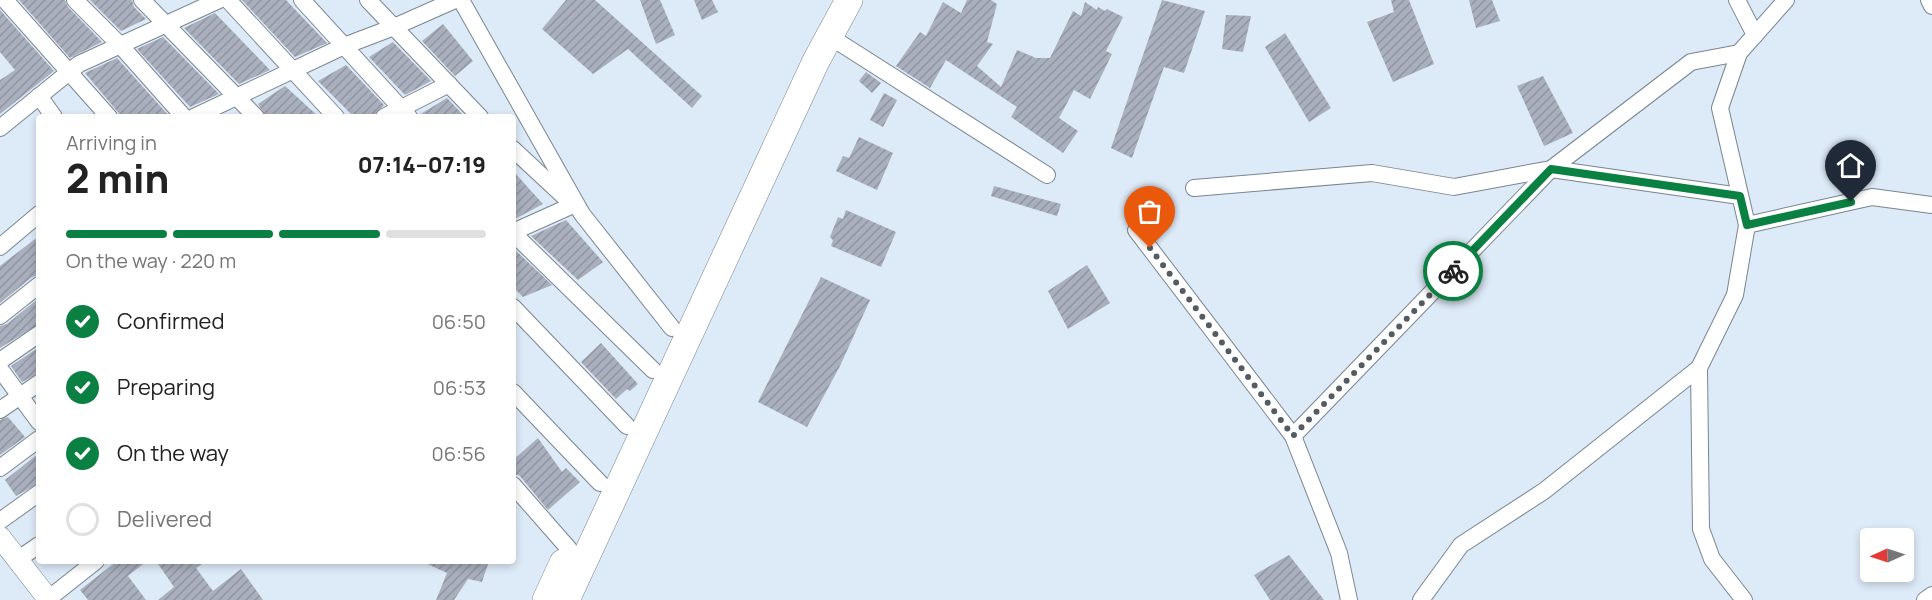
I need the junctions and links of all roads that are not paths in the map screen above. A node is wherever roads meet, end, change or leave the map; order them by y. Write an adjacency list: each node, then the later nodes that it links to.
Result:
1 (5, 0): 24 (street)
2 (75, 0): 20 (street)
3 (142, 0): 16 (street)
4 (219, 0): 16 (street)
5 (228, 0): 23 (street)
6 (302, 0): 21 (street)
7 (368, 0): 17 (street)
8 (455, 0): 17 (street)
9 (460, 0): 43 (street)
10 (828, 0): 53 (highway)
11 (849, 0): 19 (highway)
12 (1737, 0): 18 (street)
13 (1786, 0): 18 (street)
14 (1929, 0): 15 (street)
15 (1932, 6)
16 (166, 24): 20 (street); 27 (street)
17 (394, 27): 21 (street); 25 (street)
18 (1755, 35): 22 (street)
19 (829, 36): 39 (street); 80 (highway)
20 (120, 45): 24 (street); 31 (street)
21 (344, 46): 23 (street); 28 (street)
22 (1739, 53): 38 (street); 41 (street)
23 (292, 70): 27 (street); 34 (street)
24 (69, 72): 26 (street); 30 (street)
25 (449, 84): 28 (street); 35 (street)
26 (39, 96): 29 (street); 36 (street)
27 (237, 96): 32 (street); 33 (street)
28 (405, 113)
29 (52, 114)
30 (106, 114)
31 (181, 114)
32 (200, 114)
33 (253, 114)
34 (333, 114)
35 (477, 114)
36 (0, 128)
37 (516, 152): 43 (street)
38 (1551, 169): 40 (street); 41 (street); 65 (street)
39 (1047, 175)
40 (1194, 188)
41 (1740, 196): 45 (street)
42 (1932, 206): 45 (street)
43 (578, 209): 47 (street); 53 (street)
44 (36, 217): 49 (street)
45 (1747, 225): 56 (street)
46 (1136, 230): 65 (street)
47 (516, 231)
48 (516, 235): 58 (street)
49 (0, 247)
50 (36, 287): 52 (street)
51 (516, 310): 64 (street)
52 (0, 316)
53 (672, 328): 58 (highway)
54 (36, 336): 55 (street)
55 (0, 361)
56 (1699, 368): 82 (street); 83 (street)
57 (0, 369): 61 (street)
58 (653, 370): 64 (highway)
59 (36, 385): 61 (street)
60 (516, 395): 68 (street)
61 (20, 396): 62 (street); 63 (street)
62 (0, 410)
63 (36, 418)
64 (627, 426): 68 (highway)
65 (1293, 436): 81 (street)
66 (36, 441): 67 (street)
67 (0, 468)
68 (600, 483): 74 (highway)
69 (516, 488): 74 (street)
70 (36, 495): 71 (street)
71 (0, 521)
72 (0, 537): 75 (street)
73 (36, 547): 75 (street)
74 (569, 549): 79 (highway)
75 (17, 560): 78 (street)
76 (92, 564): 78 (street)
77 (1932, 595): 84 (street)
78 (49, 600)
79 (546, 600)
80 (566, 600)
81 (1349, 600)
82 (1421, 600)
83 (1744, 600)
84 (1925, 600)

